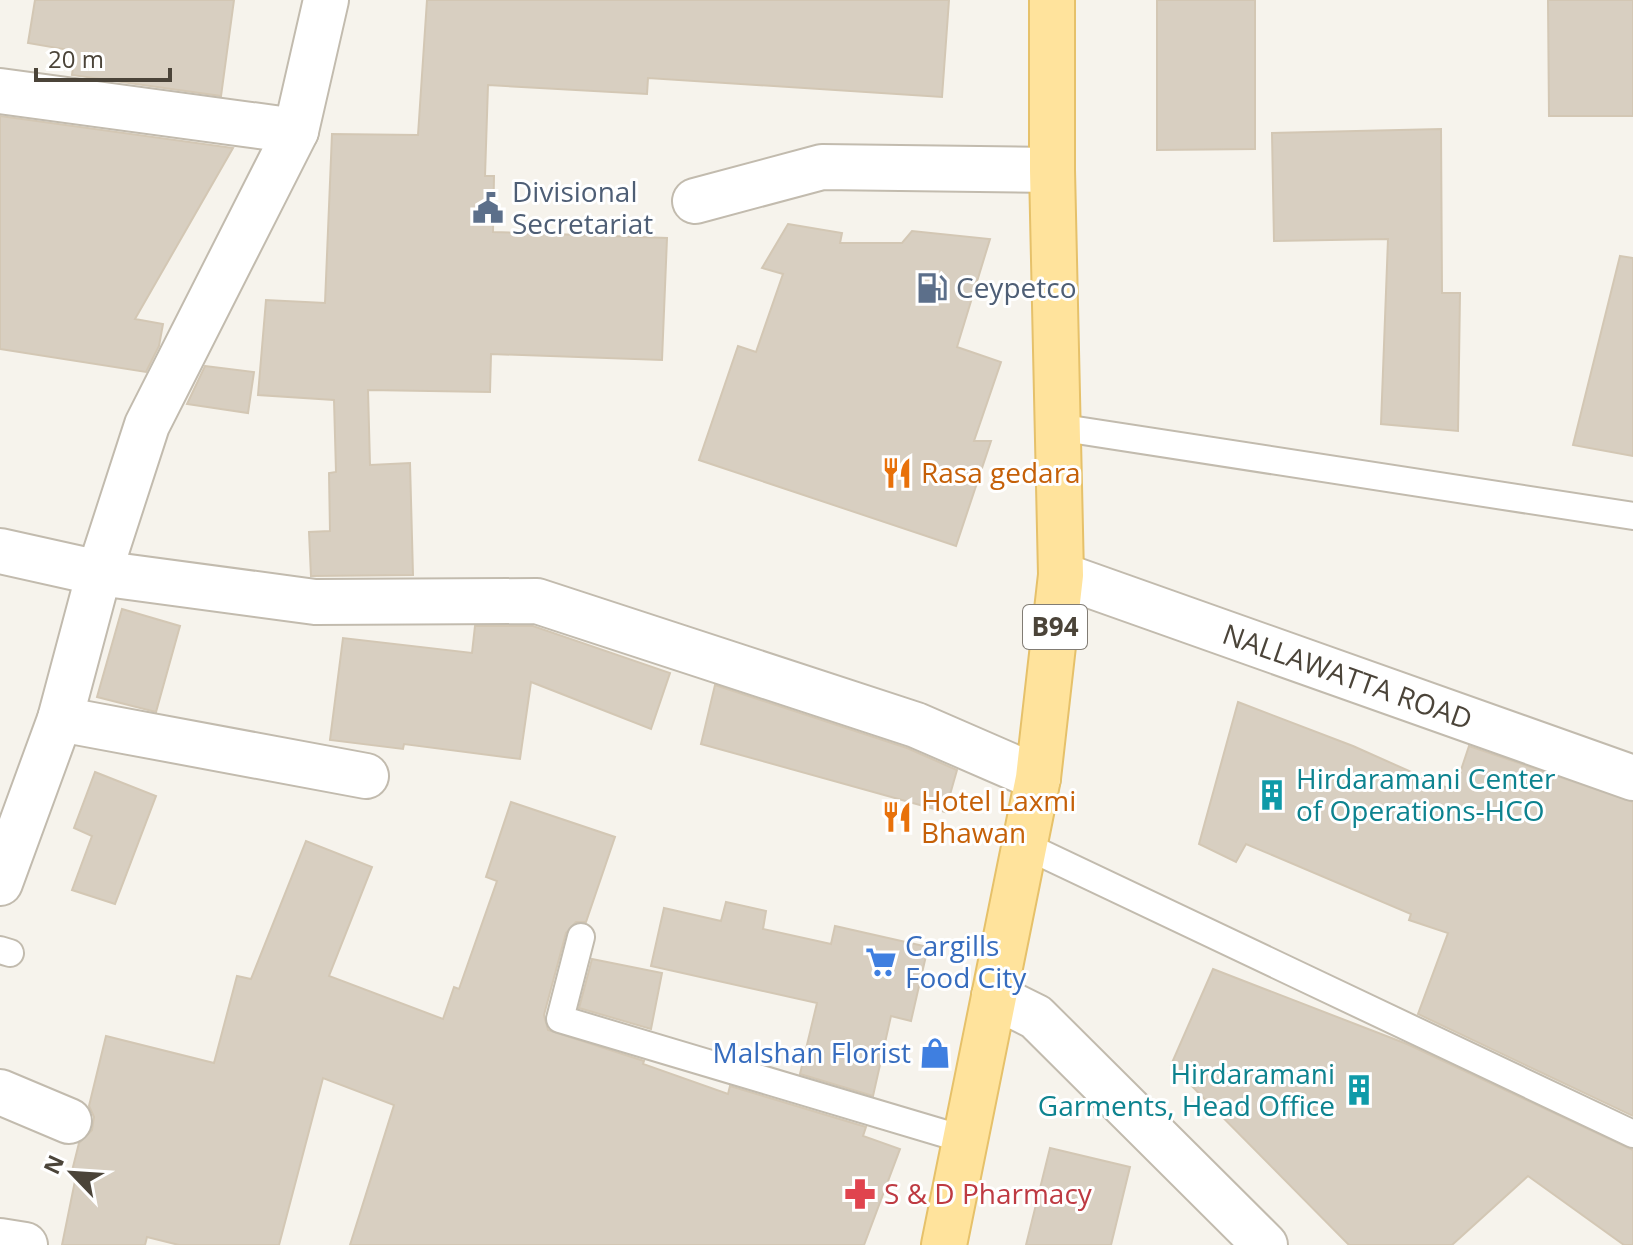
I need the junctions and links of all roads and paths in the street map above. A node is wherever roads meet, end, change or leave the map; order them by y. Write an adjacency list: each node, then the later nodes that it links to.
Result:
1 (326, 0): 4 (street)
2 (1052, 0): 5 (main road, B94)
3 (0, 91): 4 (street)
4 (296, 131): 10 (street)
5 (1052, 170): 6 (street); 7 (main road, B94)
6 (695, 201)
7 (1057, 427): 8 (lane); 11 (main road, B94)
8 (1633, 516)
9 (0, 551): 10 (street)
10 (99, 573): 12 (street); 14 (street)
11 (1061, 575): 14 (main road, B94); 15 (street, NALLAWATTA ROAD)
12 (60, 719): 13 (street); 17 (street)
13 (366, 776)
14 (1038, 778): 16 (main road, B94)
15 (1633, 778)
16 (1024, 845): 19 (main road, B94); 22 (lane)
17 (0, 883)
18 (581, 937): 23 (lane)
19 (994, 996): 23 (main road, B94); 27 (street)
20 (0, 1092): 21 (street)
21 (69, 1121)
22 (1633, 1134)
23 (966, 1140): 26 (main road, B94)
24 (0, 1241): 25 (street)
25 (25, 1245)
26 (944, 1245)
27 (1265, 1245)

